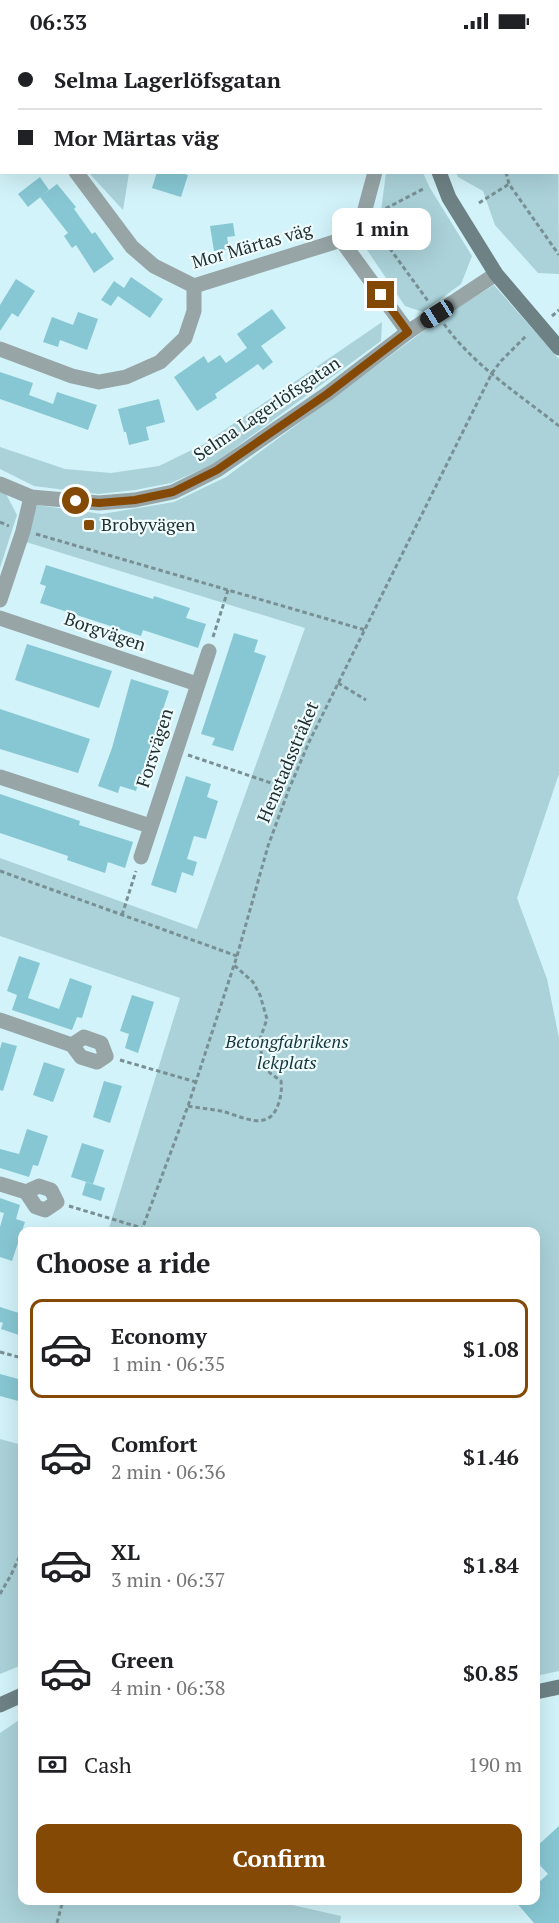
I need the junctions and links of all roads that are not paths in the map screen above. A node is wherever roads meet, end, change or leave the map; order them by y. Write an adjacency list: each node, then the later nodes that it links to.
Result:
1 (77, 174): 6 (street, Mor Märtas väg)
2 (375, 174): 4 (street, Mor Märtas väg)
3 (440, 174): 5 (street)
4 (341, 240): 6 (street, Mor Märtas väg); 7 (street, Mor Märtas väg)
5 (496, 274): 7 (street, Selma Lagerlöfsgatan); 8 (street)
6 (194, 286): 9 (street)
7 (408, 332): 11 (street, Selma Lagerlöfsgatan)
8 (559, 348)
9 (0, 349)
10 (0, 484): 11 (street, Selma Lagerlöfsgatan)
11 (31, 497): 12 (street)
12 (0, 600)
13 (0, 618): 15 (street, Borgvägen)
14 (209, 651): 15 (street, Forsvägen)
15 (197, 684): 17 (street, Forsvägen)
16 (0, 777): 17 (street)
17 (150, 826): 18 (street, Forsvägen)
18 (141, 857)
19 (0, 1020): 20 (street)
20 (106, 1056)
21 (0, 1184): 22 (street)
22 (57, 1202)
23 (559, 1688): 24 (street)
24 (540, 1691)
25 (18, 1697): 26 (street)
26 (0, 1705)

